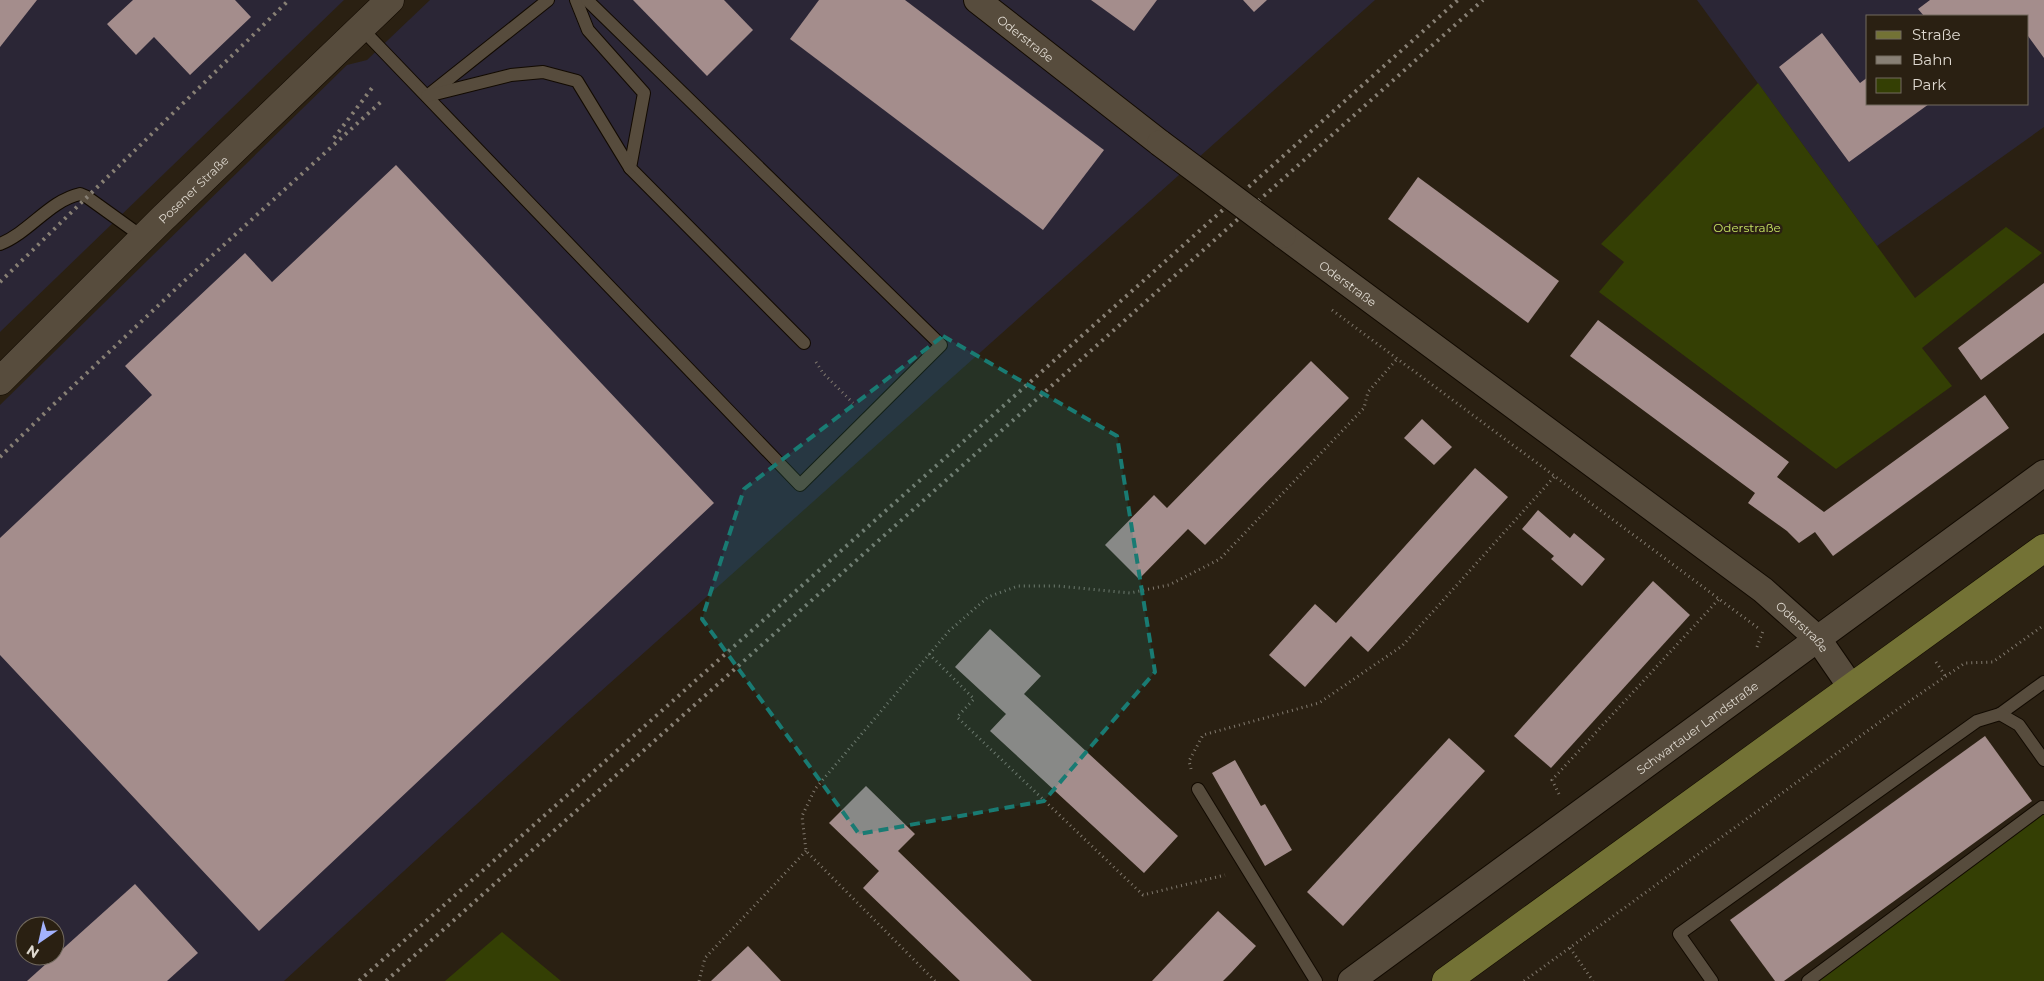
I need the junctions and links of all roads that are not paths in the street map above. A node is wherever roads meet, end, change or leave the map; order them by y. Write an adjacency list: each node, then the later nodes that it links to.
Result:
1 (390, 0): 6 (street, Posener Straße)
2 (548, 0): 7 (lane)
3 (576, 0): 8 (lane)
4 (587, 0): 7 (lane)
5 (977, 0): 15 (street, Oderstraße, bridge)
6 (360, 28): 7 (lane); 9 (street, Posener Straße)
7 (427, 96): 8 (lane)
8 (630, 168): 11 (lane)
9 (144, 238): 10 (lane); 12 (street, Posener Straße)
10 (0, 244)
11 (804, 343)
12 (0, 381)
13 (2044, 473): 15 (street, Schwartauer Landstraße)
14 (2044, 548): 17 (main road)
15 (1818, 639): 17 (street, Oderstraße); 23 (street, Schwartauer Landstraße)
16 (2044, 682): 18 (lane)
17 (1851, 687): 24 (main road)
18 (2000, 714): 19 (lane); 25 (lane)
19 (2044, 760)
20 (1198, 788): 22 (lane)
21 (2044, 808): 26 (lane)
22 (1316, 981)
23 (1351, 981)
24 (1446, 981)
25 (1712, 981)
26 (1808, 981)

